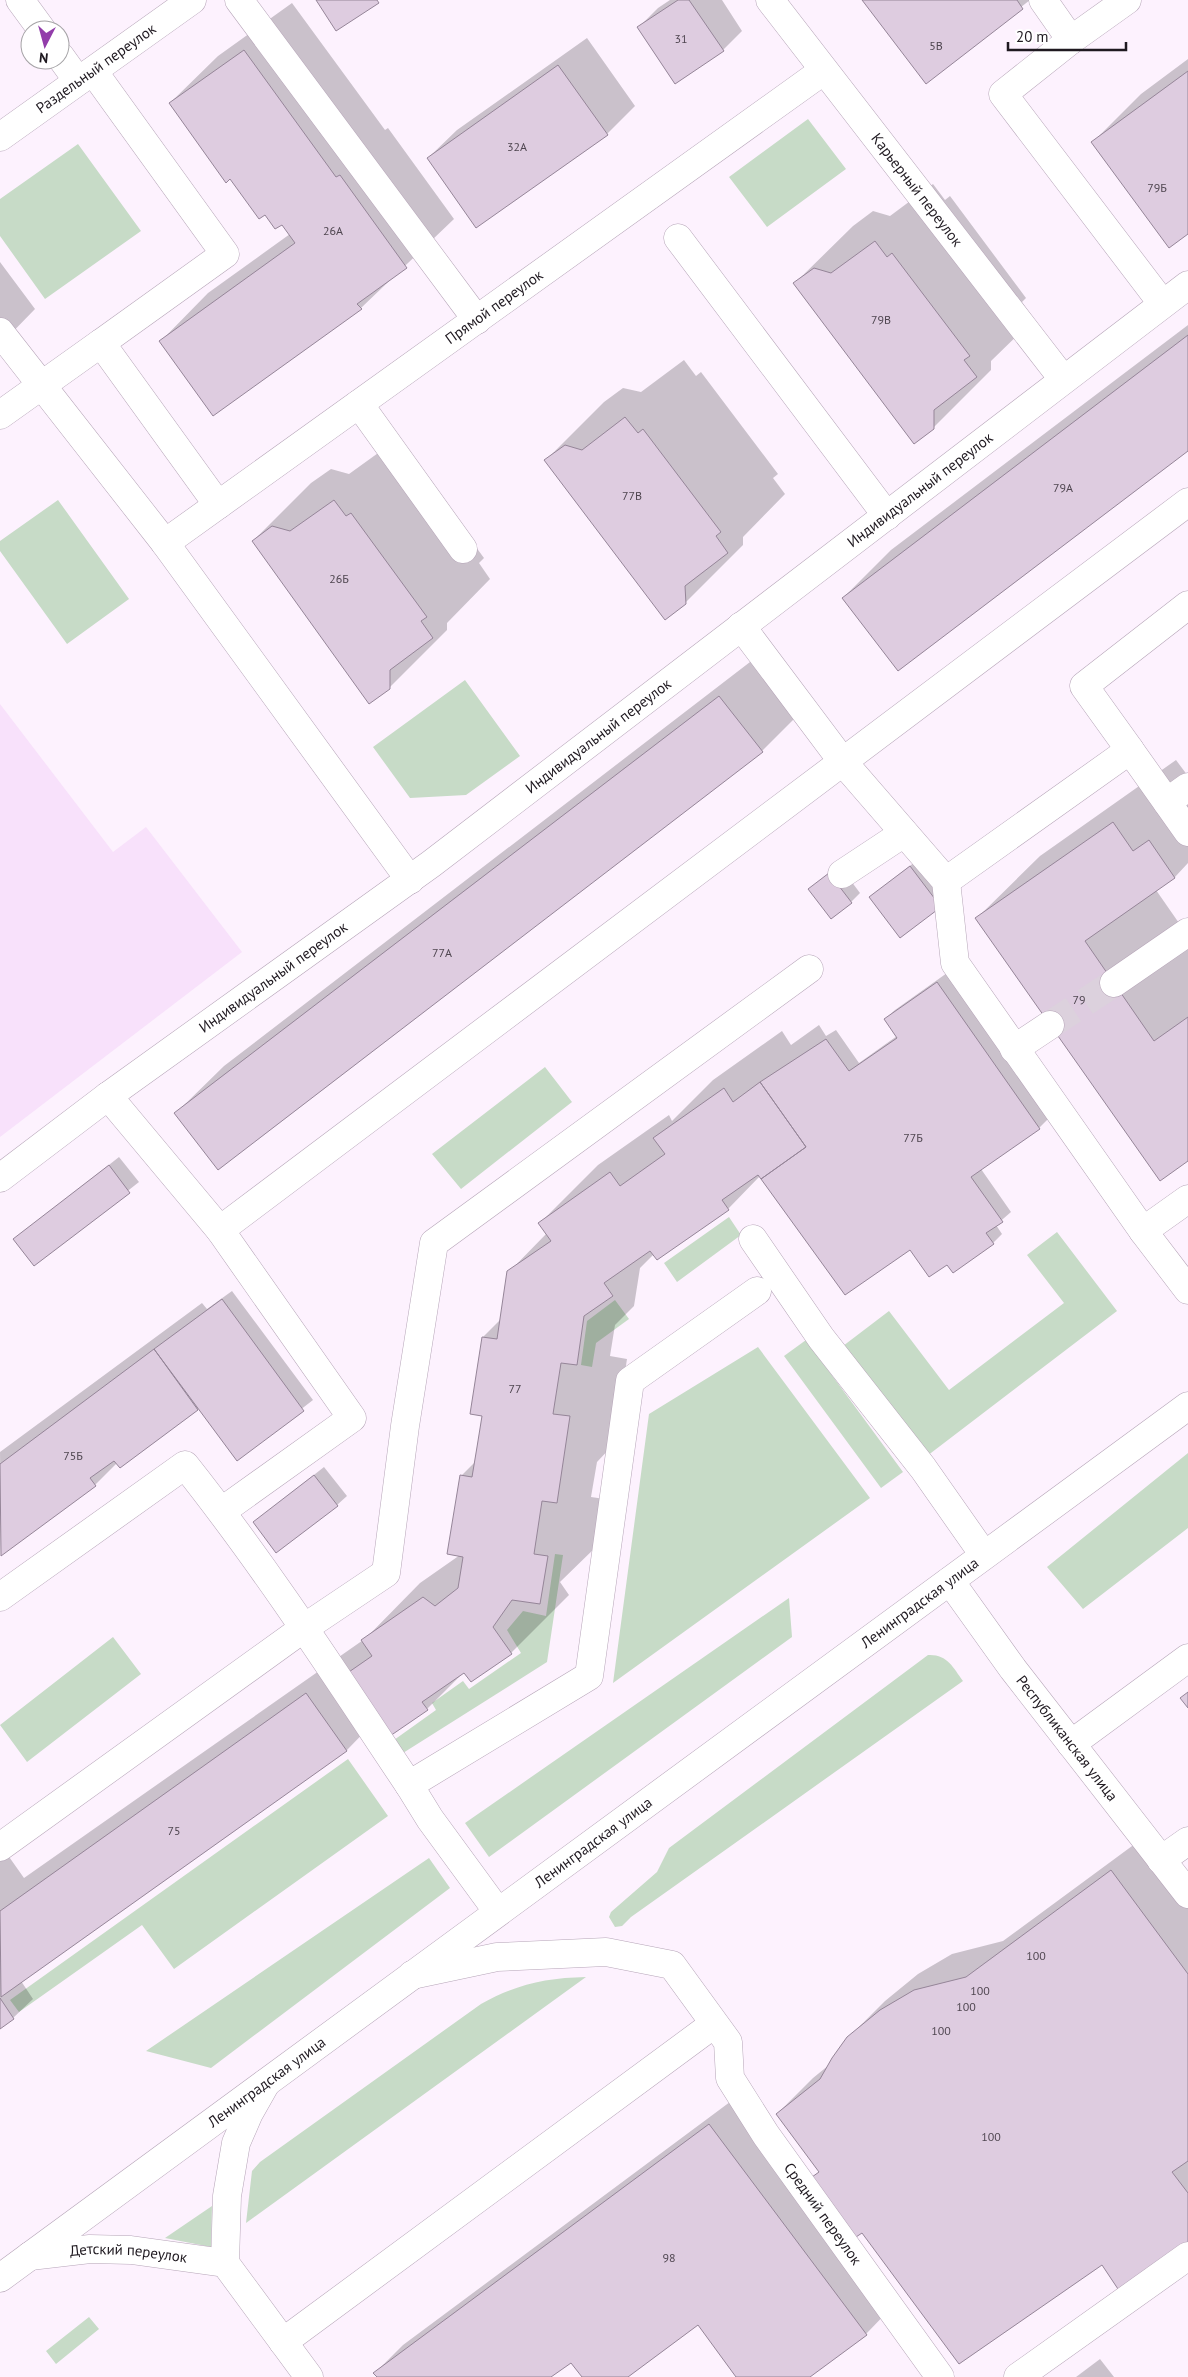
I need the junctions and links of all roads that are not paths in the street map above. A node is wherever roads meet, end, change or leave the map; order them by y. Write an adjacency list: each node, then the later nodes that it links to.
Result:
1 (20, 0): 7 (street)
2 (192, 0): 11 (street, Раздельный переулок)
3 (239, 0): 16 (street)
4 (770, 0): 10 (street, Карьерный переулок)
5 (1043, 0): 8 (street)
6 (1127, 0): 8 (street)
7 (35, 20)
8 (1072, 40): 15 (street)
9 (70, 64): 11 (street)
10 (823, 71): 16 (street, Прямой переулок); 19 (street, Карьерный переулок)
11 (85, 76): 12 (street, Раздельный переулок); 18 (street)
12 (0, 137)
13 (678, 238): 25 (street)
14 (1188, 284): 15 (street, Индивидуальный переулок)
15 (1162, 303): 19 (street, Индивидуальный переулок)
16 (477, 320): 21 (street, Прямой переулок)
17 (0, 332): 20 (street)
18 (101, 343): 20 (street); 24 (street)
19 (1063, 379): 25 (street, Индивидуальный переулок)
20 (42, 386): 22 (street); 26 (street)
21 (359, 404): 24 (street, Прямой переулок); 27 (street)
22 (0, 415)
23 (1188, 502): 31 (street)
24 (218, 505): 26 (street, Прямой переулок)
25 (887, 516): 29 (street, Индивидуальный переулок)
26 (165, 543): 36 (street)
27 (463, 549)
28 (1188, 606): 30 (street)
29 (742, 626): 31 (street); 36 (street, Индивидуальный переулок)
30 (1130, 750): 32 (street); 37 (street)
31 (843, 762): 34 (street); 46 (street)
32 (1177, 794): 33 (street)
33 (1188, 832)
34 (904, 833): 35 (street); 37 (street)
35 (842, 874)
36 (410, 880): 43 (street, Индивидуальный переулок)
37 (946, 881): 42 (street)
38 (1188, 932): 40 (street)
39 (809, 969): 56 (street)
40 (1114, 984)
41 (1050, 1025): 42 (street)
42 (1014, 1049): 47 (street)
43 (108, 1096): 44 (street, Индивидуальный переулок); 46 (street)
44 (0, 1178)
45 (1188, 1199): 47 (street)
46 (220, 1230): 52 (street)
47 (1143, 1231): 49 (street)
48 (753, 1239): 53 (street)
49 (1188, 1290)
50 (756, 1291): 59 (street)
51 (1188, 1406): 53 (street, Ленинградская улица)
52 (222, 1511): 55 (street); 56 (street)
53 (984, 1555): 54 (street, Ленинградская улица)
54 (950, 1581): 58 (street, Республиканская улица); 64 (street, Ленинградская улица)
55 (0, 1597)
56 (304, 1628): 59 (street); 61 (street)
57 (1188, 1658): 58 (street)
58 (1071, 1744): 62 (street, Республиканская улица)
59 (408, 1785): 64 (street)
60 (1188, 1841): 62 (street)
61 (0, 1847)
62 (1161, 1860): 63 (street, Республиканская улица)
63 (1188, 1894)
64 (498, 1912): 65 (street, Ленинградская улица)
65 (412, 1975): 66 (street); 67 (street, Ленинградская улица)
66 (721, 2033): 72 (street); 74 (street, Средний переулок)
67 (266, 2083): 68 (street, Ленинградская улица); 70 (street)
68 (30, 2256): 70 (street, Детский переулок); 71 (street, Ленинградская улица)
69 (1188, 2256): 75 (street)
70 (225, 2263): 72 (street)
71 (0, 2278)
72 (283, 2342): 73 (street)
73 (308, 2377)
74 (940, 2377)
75 (1018, 2377)

